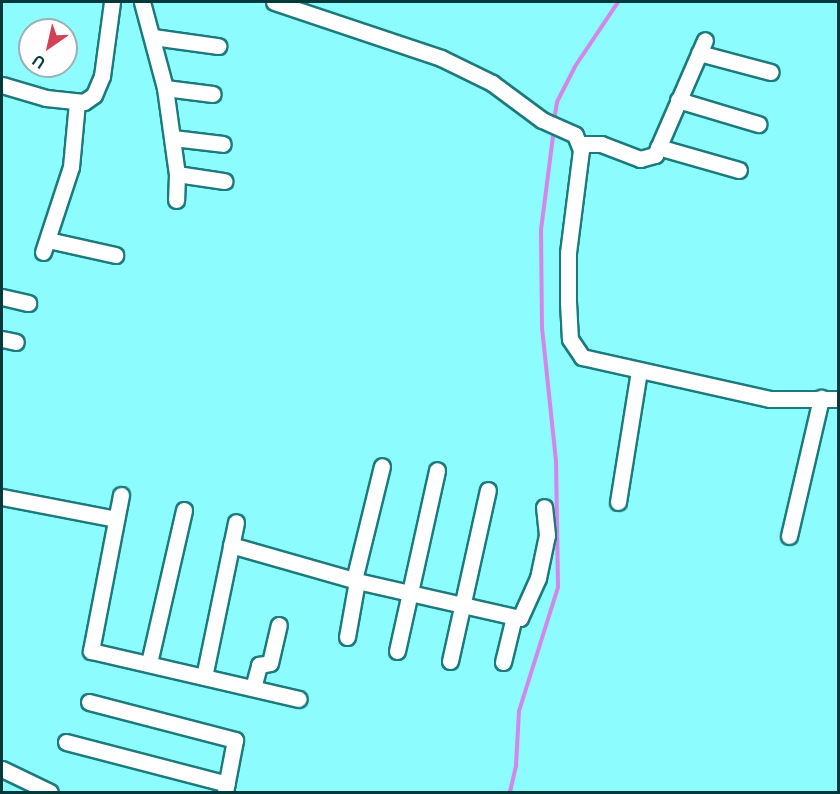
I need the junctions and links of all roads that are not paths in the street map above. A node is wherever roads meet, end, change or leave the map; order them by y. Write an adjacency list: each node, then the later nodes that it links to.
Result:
1 (112, 2): 11 (street)
2 (142, 2): 4 (street)
3 (274, 2): 15 (street)
4 (153, 37): 5 (street); 8 (street)
5 (218, 46)
6 (771, 72): 10 (street)
7 (2, 85): 11 (street)
8 (165, 88): 9 (street); 13 (street)
9 (213, 94)
10 (678, 100): 12 (street); 16 (street)
11 (77, 102): 21 (street)
12 (758, 124)
13 (173, 138): 14 (street); 18 (street)
14 (223, 144)
15 (580, 144): 16 (street); 24 (street)
16 (658, 147): 17 (street)
17 (739, 170)
18 (177, 174): 19 (street); 20 (street)
19 (224, 181)
20 (176, 200)
21 (114, 255)
22 (2, 297): 23 (street)
23 (28, 303)
24 (639, 371): 25 (street); 32 (street)
25 (821, 398): 26 (street); 37 (street)
26 (838, 398)
27 (381, 466): 39 (street)
28 (437, 470): 40 (street)
29 (489, 490): 41 (street)
30 (121, 495): 35 (street)
31 (2, 497): 35 (street)
32 (618, 502)
33 (544, 507): 42 (street)
34 (184, 510): 48 (street)
35 (116, 519): 48 (street)
36 (236, 522): 38 (street)
37 (789, 536)
38 (231, 545): 39 (street); 49 (street)
39 (355, 580): 40 (street); 44 (street)
40 (410, 593): 41 (street); 45 (street)
41 (463, 605): 42 (street); 46 (street)
42 (514, 616): 47 (street)
43 (279, 625): 50 (street)
44 (347, 637)
45 (397, 651)
46 (450, 661)
47 (503, 662)
48 (149, 663): 49 (street)
49 (204, 677): 50 (street)
50 (253, 688): 51 (street)
51 (299, 699)
52 (89, 702): 56 (street)
53 (66, 742): 56 (street)
54 (2, 769): 55 (street)
55 (23, 787): 57 (street)
56 (226, 788)
57 (50, 792)

